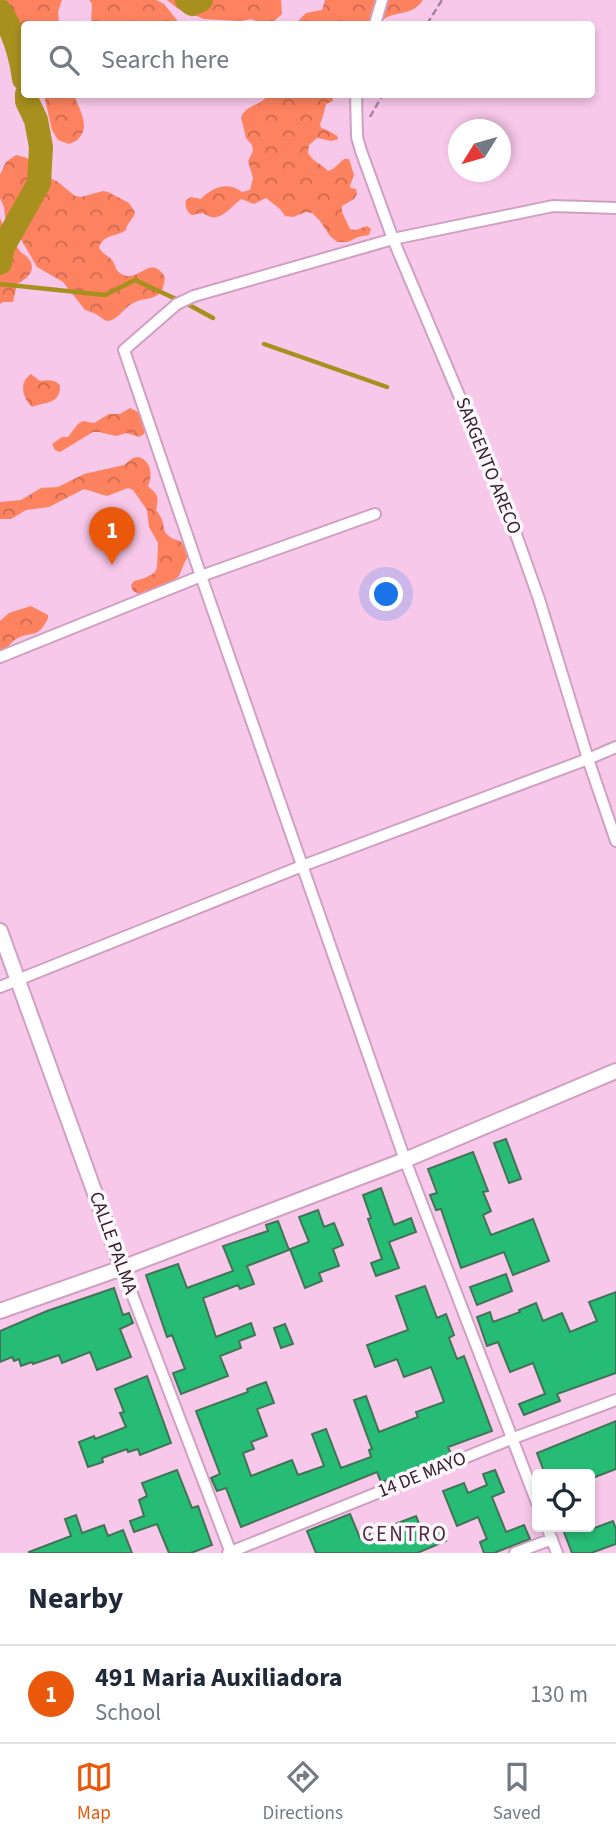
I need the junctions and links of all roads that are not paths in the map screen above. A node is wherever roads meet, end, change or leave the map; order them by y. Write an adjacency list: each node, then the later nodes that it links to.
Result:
1 (382, 0): 2 (street)
2 (376, 21)
3 (355, 98): 5 (street, SARGENTO ARECO)
4 (616, 208): 5 (street)
5 (393, 239): 7 (street); 10 (street, SARGENTO ARECO)
6 (375, 514): 7 (street)
7 (201, 576): 8 (street); 12 (street)
8 (0, 657)
9 (616, 747): 10 (street)
10 (588, 759): 11 (street, SARGENTO ARECO); 12 (street)
11 (616, 841)
12 (302, 866): 14 (street); 17 (street)
13 (0, 931): 14 (street, CALLE PALMA)
14 (18, 980): 15 (street); 18 (street, CALLE PALMA)
15 (0, 987)
16 (616, 1071): 17 (street)
17 (405, 1160): 18 (street); 21 (street)
18 (122, 1268): 19 (street); 25 (street, CALLE PALMA)
19 (0, 1311)
20 (616, 1399): 21 (street, 14 DE MAYO)
21 (511, 1439): 22 (street); 25 (street, 14 DE MAYO)
22 (532, 1491)
23 (549, 1532): 24 (street)
24 (552, 1539): 26 (street); 27 (street)
25 (230, 1553)
26 (515, 1553)
27 (557, 1553)

